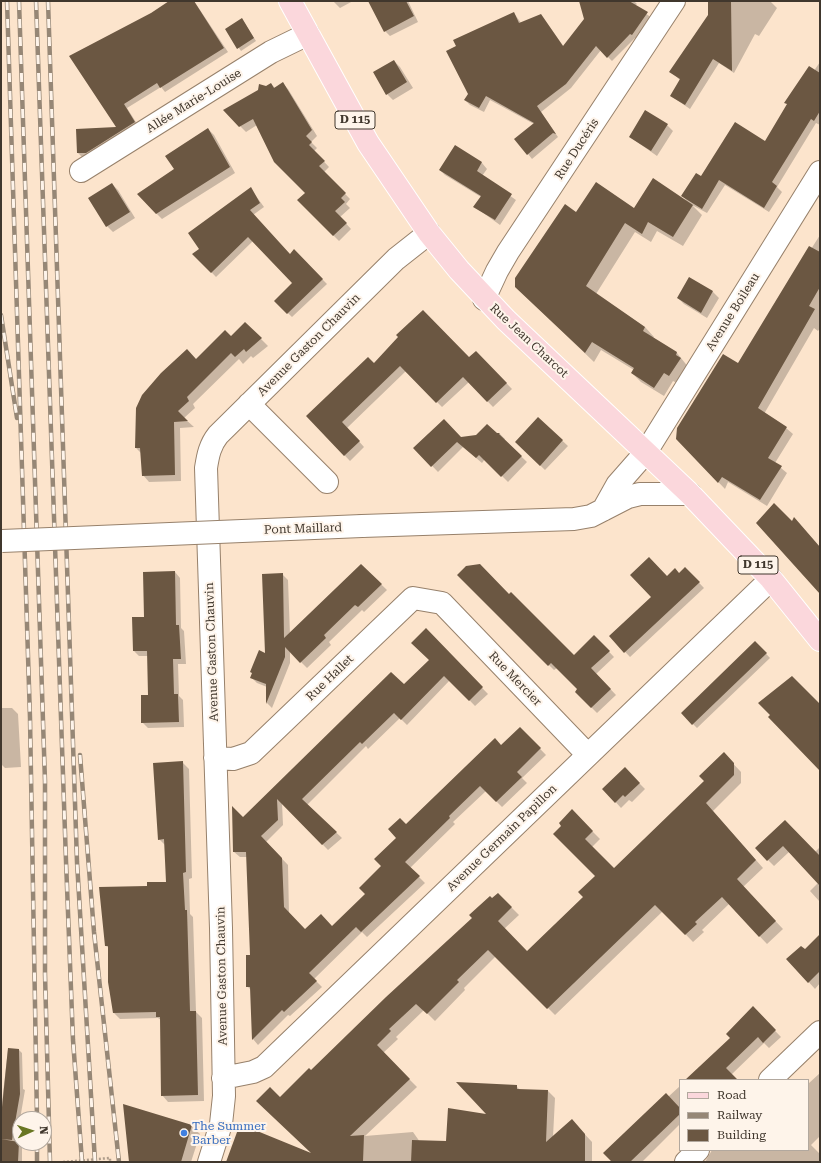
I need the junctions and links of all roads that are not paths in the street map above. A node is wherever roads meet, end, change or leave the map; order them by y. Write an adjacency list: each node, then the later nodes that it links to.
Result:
1 (290, 1): 3 (main road, Rue Jean Charcot / D 115)
2 (674, 1): 7 (street, Rue Ducéris)
3 (308, 34): 4 (street, Allée Marie-Louise); 6 (main road, Rue Jean Charcot / D 115)
4 (81, 171)
5 (820, 172): 9 (street, Avenue Boileau)
6 (429, 232): 7 (main road, Rue Jean Charcot / D 115); 8 (street, Avenue Gaston Chauvin)
7 (484, 299): 9 (main road, Rue Jean Charcot / D 115)
8 (249, 404): 10 (street); 18 (street, Avenue Gaston Chauvin)
9 (646, 452): 11 (main road, Rue Jean Charcot / D 115); 12 (street)
10 (327, 482)
11 (690, 494): 12 (street, Pont Maillard); 14 (main road, Rue Jean Charcot / D 115)
12 (603, 510): 13 (street, Pont Maillard, bridge)
13 (1, 541)
14 (771, 579): 16 (main road, Rue Jean Charcot / D 115); 17 (street, Avenue Germain Papillon)
15 (442, 603): 17 (street, Rue Mercier); 18 (street, Rue Hallet)
16 (820, 640)
17 (588, 755): 20 (street, Avenue Germain Papillon)
18 (215, 758): 20 (street, Avenue Gaston Chauvin)
19 (820, 1032): 21 (street)
20 (224, 1078): 23 (street, Avenue Gaston Chauvin)
21 (771, 1079)
22 (697, 1151): 24 (street)
23 (209, 1162)
24 (686, 1162)

